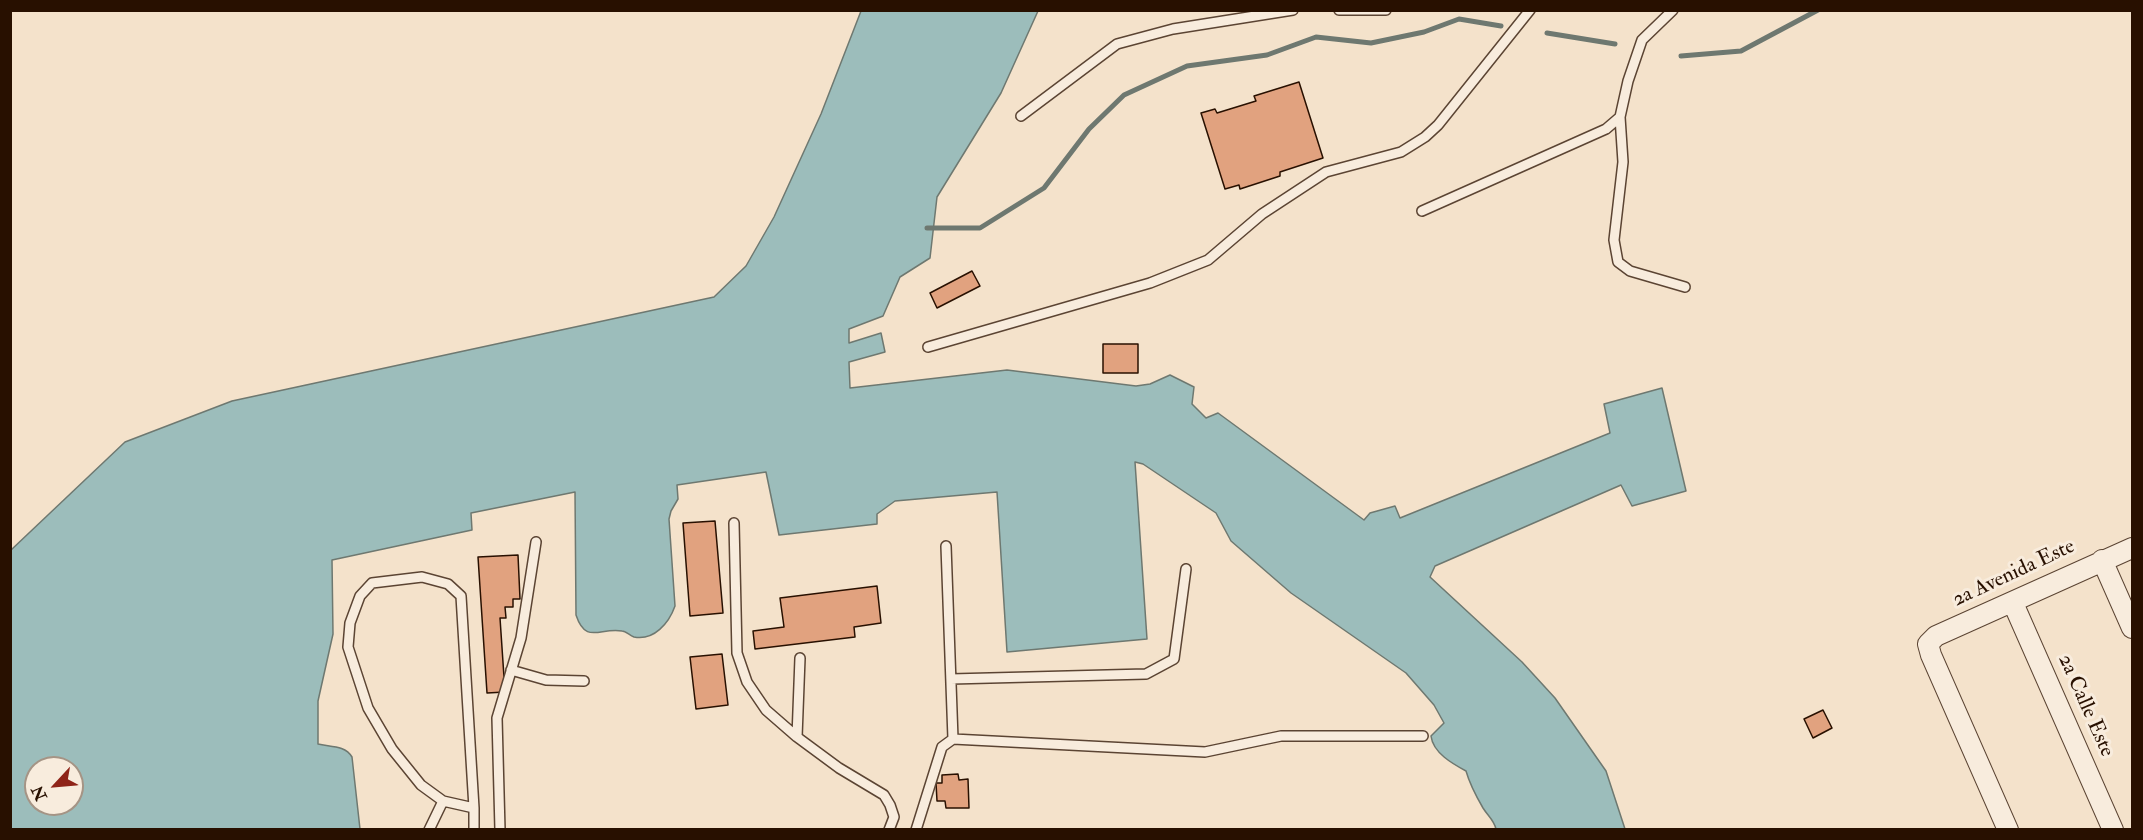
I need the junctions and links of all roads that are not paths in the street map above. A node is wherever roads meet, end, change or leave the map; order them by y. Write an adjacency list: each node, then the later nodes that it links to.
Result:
1 (1293, 10): 6 (lane)
2 (1339, 10): 3 (lane)
3 (1386, 10)
4 (1530, 10): 10 (lane)
5 (1673, 10): 7 (lane)
6 (1021, 116)
7 (1620, 117): 8 (lane); 9 (lane)
8 (1422, 211)
9 (1685, 287)
10 (928, 347)
11 (734, 523): 24 (lane)
12 (536, 542): 20 (lane)
13 (946, 546): 21 (lane)
14 (2133, 548): 15 (street, 2a Avenida Este)
15 (2102, 561): 17 (street, 2a Avenida Este); 18 (street)
16 (1186, 569): 21 (lane)
17 (2013, 603): 33 (street, 2a Avenida Este); 34 (street, 2a Calle Este)
18 (2133, 628)
19 (800, 658): 24 (lane)
20 (511, 670): 22 (lane); 30 (lane)
21 (951, 679): 25 (lane)
22 (584, 681)
23 (1423, 736): 25 (lane)
24 (797, 737): 31 (lane)
25 (953, 739): 32 (lane)
26 (443, 801): 27 (lane); 27 (lane); 28 (lane)
27 (474, 808): 29 (lane)
28 (429, 830)
29 (474, 830)
30 (500, 830)
31 (889, 830)
32 (916, 830)
33 (2008, 830)
34 (2113, 830)

